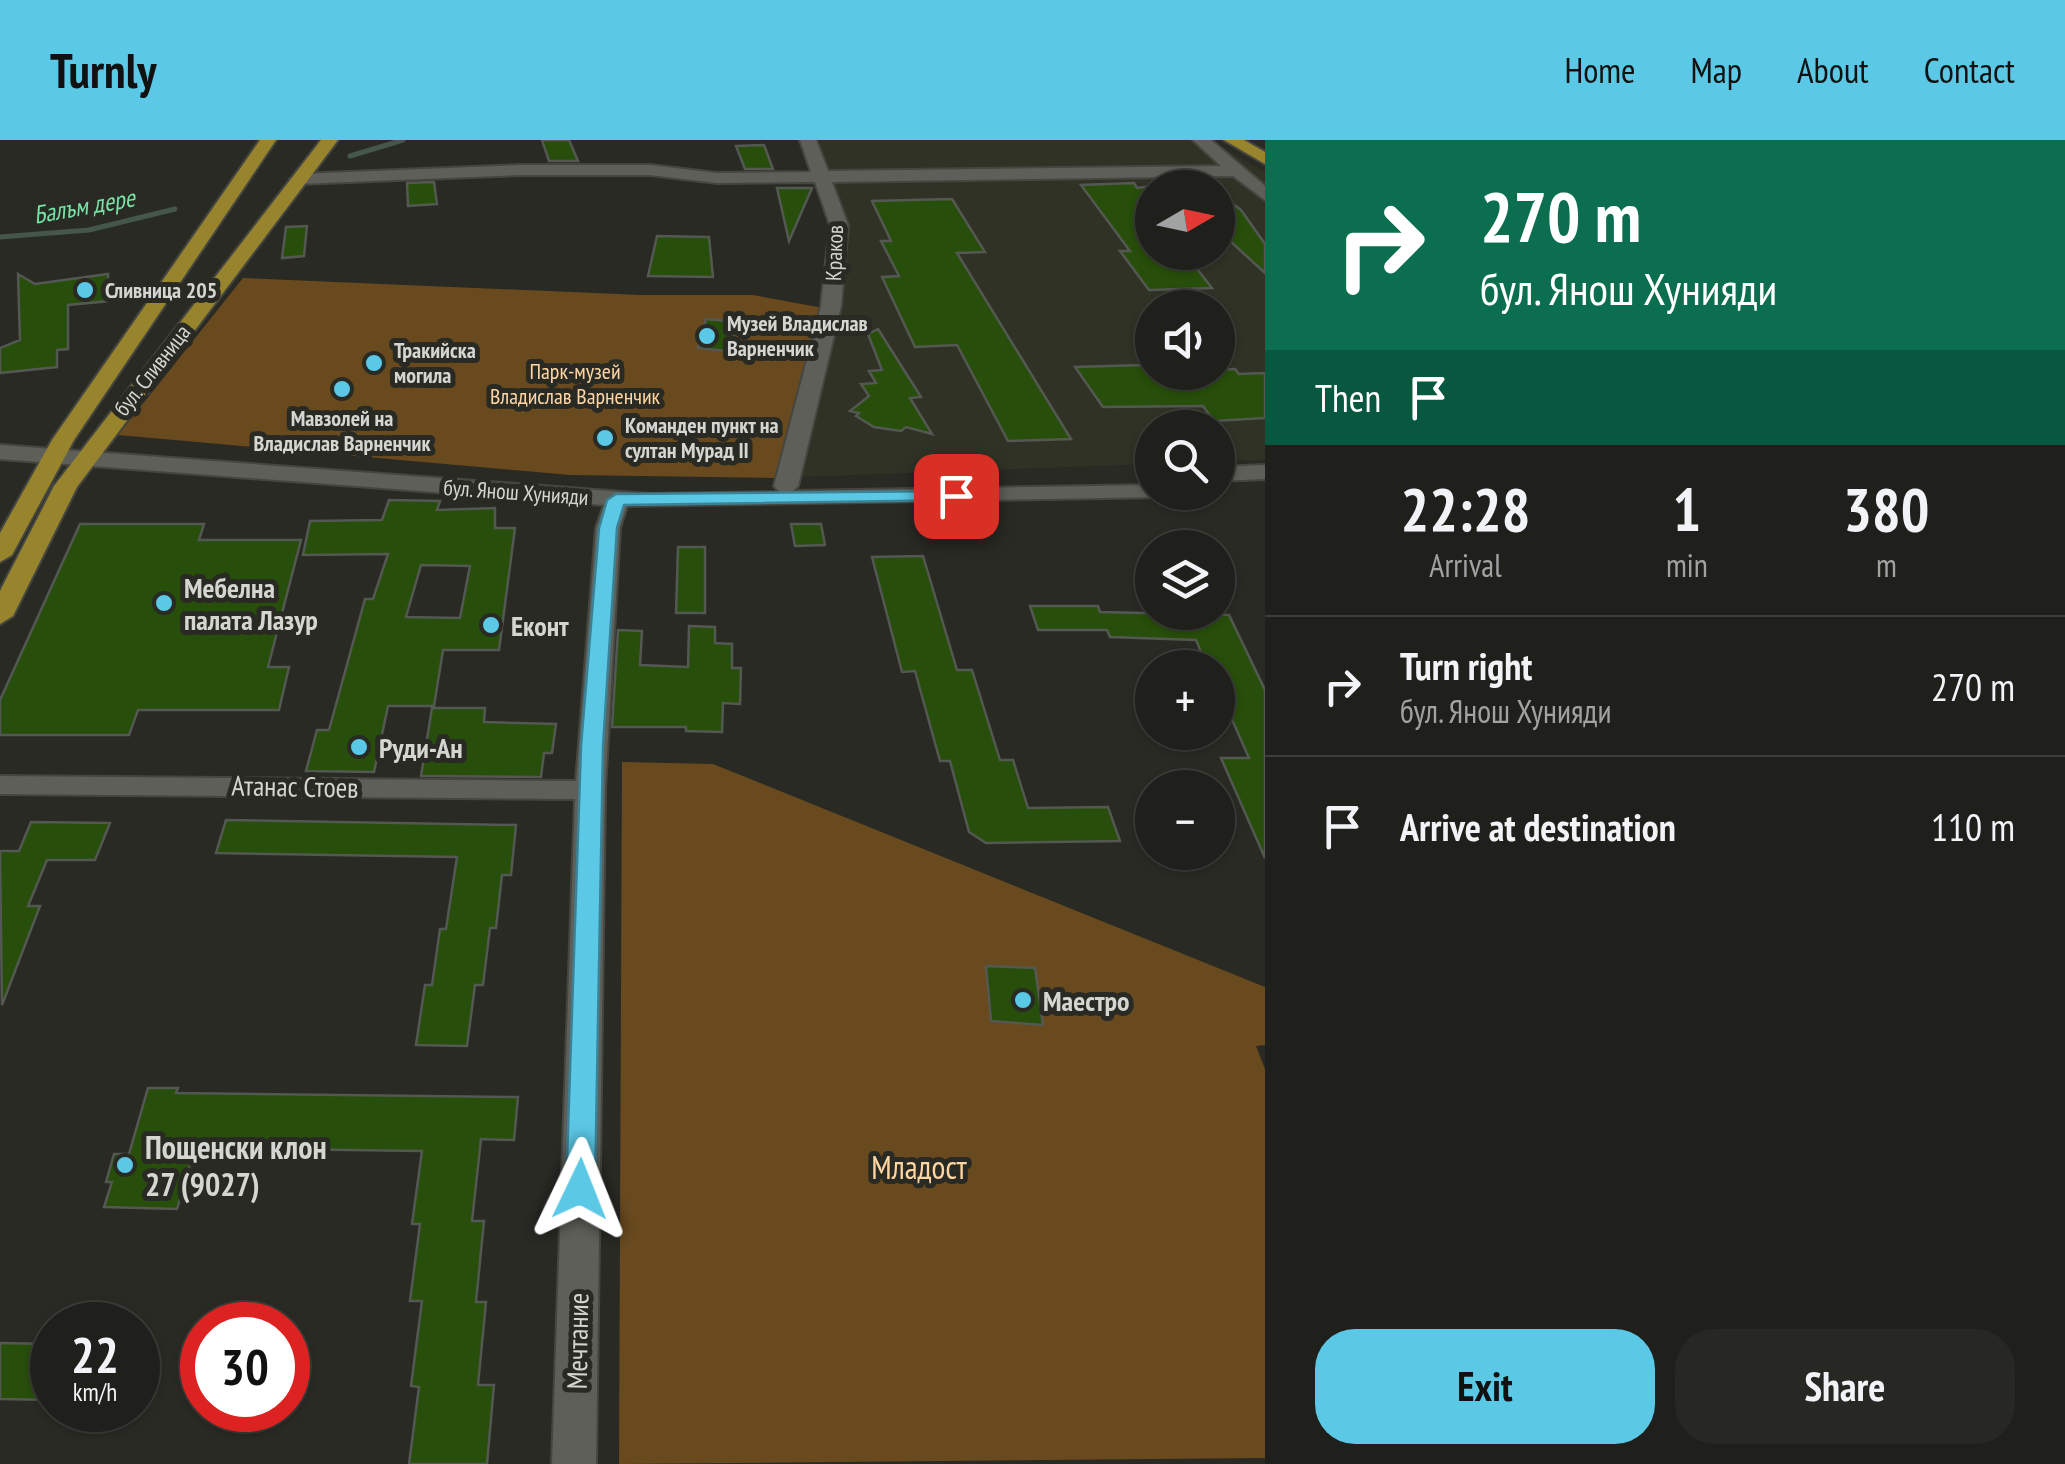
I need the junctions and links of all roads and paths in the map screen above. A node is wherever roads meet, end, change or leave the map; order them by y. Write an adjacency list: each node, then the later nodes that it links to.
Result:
1 (808, 140): 10 (street, Краков)
2 (1201, 140): 7 (street)
3 (1232, 140): 6 (main road)
4 (270, 142): 14 (main road, бул. Сливница)
5 (322, 145): 11 (main road, бул. Сливница)
6 (1265, 159)
7 (1233, 170)
8 (1235, 172): 12 (street)
9 (1135, 173): 10 (street)
10 (820, 178): 11 (street); 20 (street, Краков)
11 (299, 179): 15 (main road, бул. Сливница)
12 (1265, 195)
13 (0, 434): 14 (street, бул. Янош Хунияди)
14 (57, 449): 15 (street, бул. Янош Хунияди); 16 (street, бул. Янош Хунияди); 25 (main road, бул. Сливница)
15 (91, 451): 20 (street, бул. Янош Хунияди); 24 (street, бул. Янош Хунияди); 26 (main road, бул. Сливница)
16 (0, 452)
17 (1265, 472): 18 (street)
18 (1235, 473)
19 (1135, 476): 20 (street, бул. Янош Хунияди)
20 (786, 486)
21 (1265, 490): 22 (street)
22 (1235, 491)
23 (1135, 492): 24 (street, бул. Янош Хунияди)
24 (616, 500): 28 (street, Мечтание)
25 (0, 555)
26 (0, 616)
27 (0, 785): 28 (street, Атанас Стоев)
28 (590, 790): 29 (street, Мечтание)
29 (574, 1464)

